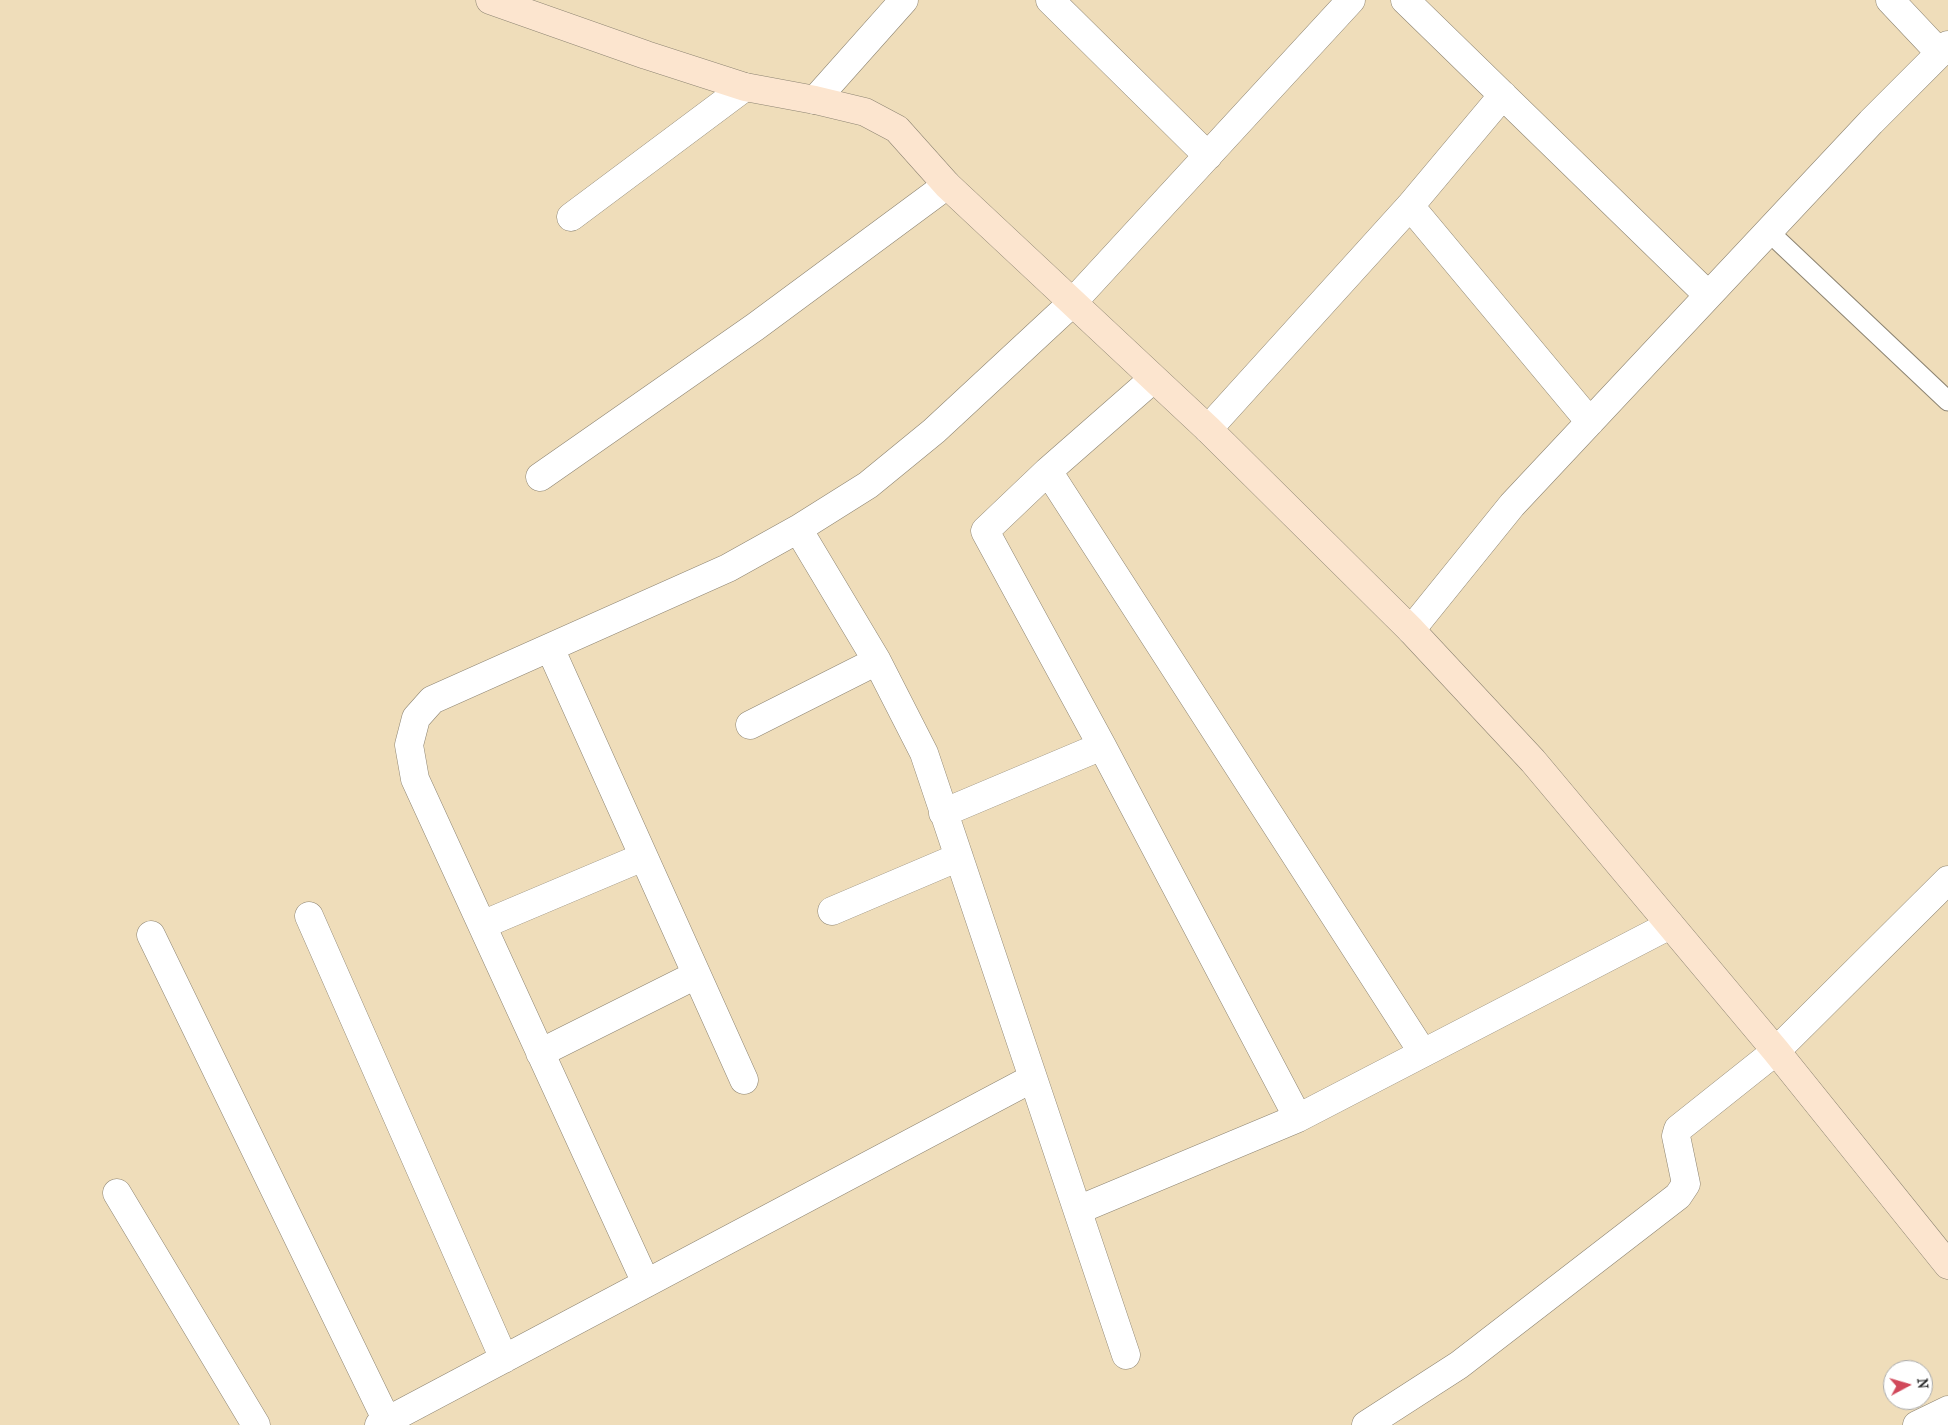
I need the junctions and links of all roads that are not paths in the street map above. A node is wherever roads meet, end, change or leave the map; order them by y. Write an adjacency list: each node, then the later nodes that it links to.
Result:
1 (490, 0): 8 (street)
2 (904, 0): 10 (street)
3 (1050, 0): 11 (street)
4 (1351, 0): 11 (street)
5 (1405, 0): 9 (street)
6 (1890, 0): 7 (street)
7 (1944, 49): 15 (street)
8 (745, 87): 10 (street); 14 (street)
9 (1503, 95): 13 (street); 16 (street)
10 (815, 100): 12 (street)
11 (1208, 156): 17 (street)
12 (947, 185): 17 (street); 23 (street)
13 (1410, 206): 20 (street); 21 (street)
14 (571, 217)
15 (1768, 231): 16 (street); 19 (lane)
16 (1708, 295): 20 (street)
17 (1072, 303): 18 (street); 24 (street)
18 (1153, 379): 21 (street); 22 (street)
19 (1948, 401)
20 (1590, 422): 25 (street)
21 (1208, 429): 25 (street)
22 (1048, 471): 29 (street); 42 (street)
23 (540, 477)
24 (798, 530): 26 (street); 27 (street)
25 (1411, 630): 37 (street)
26 (550, 648): 31 (street); 36 (street)
27 (878, 662): 28 (street); 30 (street)
28 (750, 725)
29 (1102, 746): 30 (street); 45 (street)
30 (943, 813): 32 (street)
31 (643, 857): 36 (street); 39 (street)
32 (958, 858): 34 (street); 43 (street)
33 (1948, 880): 40 (street)
34 (832, 911)
35 (309, 916): 51 (street)
36 (482, 925): 41 (street)
37 (1670, 925): 40 (street); 42 (street)
38 (150, 935): 53 (street)
39 (696, 976): 41 (street); 44 (street)
40 (1776, 1051): 48 (street); 55 (street)
41 (540, 1053): 49 (street)
42 (1423, 1053): 45 (street)
43 (1033, 1078): 47 (street); 49 (street)
44 (744, 1080)
45 (1298, 1118): 47 (street)
46 (117, 1193): 54 (street)
47 (1078, 1210): 50 (street)
48 (1948, 1264)
49 (646, 1284): 51 (street)
50 (1126, 1355)
51 (504, 1359): 53 (street)
52 (1948, 1410): 56 (street)
53 (393, 1421)
54 (256, 1425)
55 (1366, 1425)
56 (1916, 1425)

